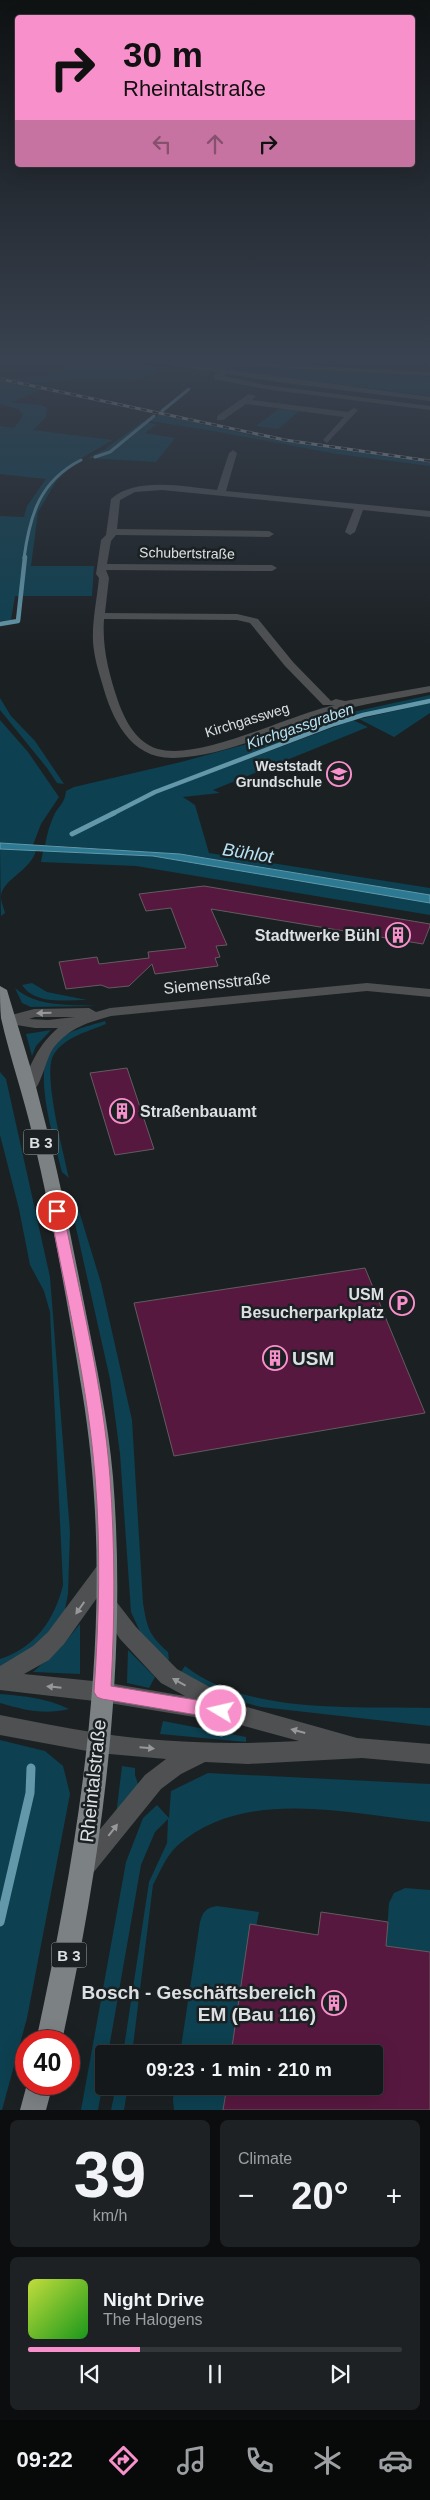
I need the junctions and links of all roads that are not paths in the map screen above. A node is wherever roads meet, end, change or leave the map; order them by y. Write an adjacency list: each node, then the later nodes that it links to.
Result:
1 (231, 457): 2 (street)
2 (221, 493): 3 (street); 5 (street)
3 (359, 507): 4 (street); 6 (street)
4 (430, 514)
5 (111, 532): 7 (street); 8 (street)
6 (350, 532)
7 (269, 534)
8 (102, 566): 9 (street, Schubertstraße); 10 (street)
9 (272, 568)
10 (100, 616): 12 (street); 12 (street, Kirchgassweg)
11 (430, 689): 12 (street, Kirchgassweg)
12 (328, 707)
13 (0, 990): 16 (main road, Rheintalstraße / B 3)
14 (430, 994): 15 (street, Siemensstraße)
15 (110, 1012): 16 (street, one-way to 16); 17 (street, Siemensstraße)
16 (8, 1020): 17 (street, Siemensstraße); 18 (main road, Rheintalstraße / B 3)
17 (80, 1021): 18 (street)
18 (29, 1090): 19 (main road, Rheintalstraße / B 3)
19 (107, 1568): 20 (main road, Rheintalstraße / B 3); 21 (street, one-way to 21)
20 (108, 1606): 23 (main road, Rheintalstraße / B 3); 24 (street, one-way to 20)
21 (0, 1677)
22 (0, 1681): 23 (street, one-way to 22)
23 (102, 1692): 24 (street); 26 (main road, Rheintalstraße / B 3)
24 (237, 1714): 27 (street, one-way to 24)
25 (0, 1725): 26 (street)
26 (98, 1743): 28 (street, one-way to 28); 30 (main road, Rheintalstraße / B 3)
27 (362, 1748): 28 (street); 29 (street)
28 (201, 1752): 30 (street, one-way to 28)
29 (430, 1754)
30 (83, 1868): 31 (main road, Rheintalstraße / B 3)
31 (51, 2030)
32 (37, 2095): 33 (main road)
33 (32, 2110)

